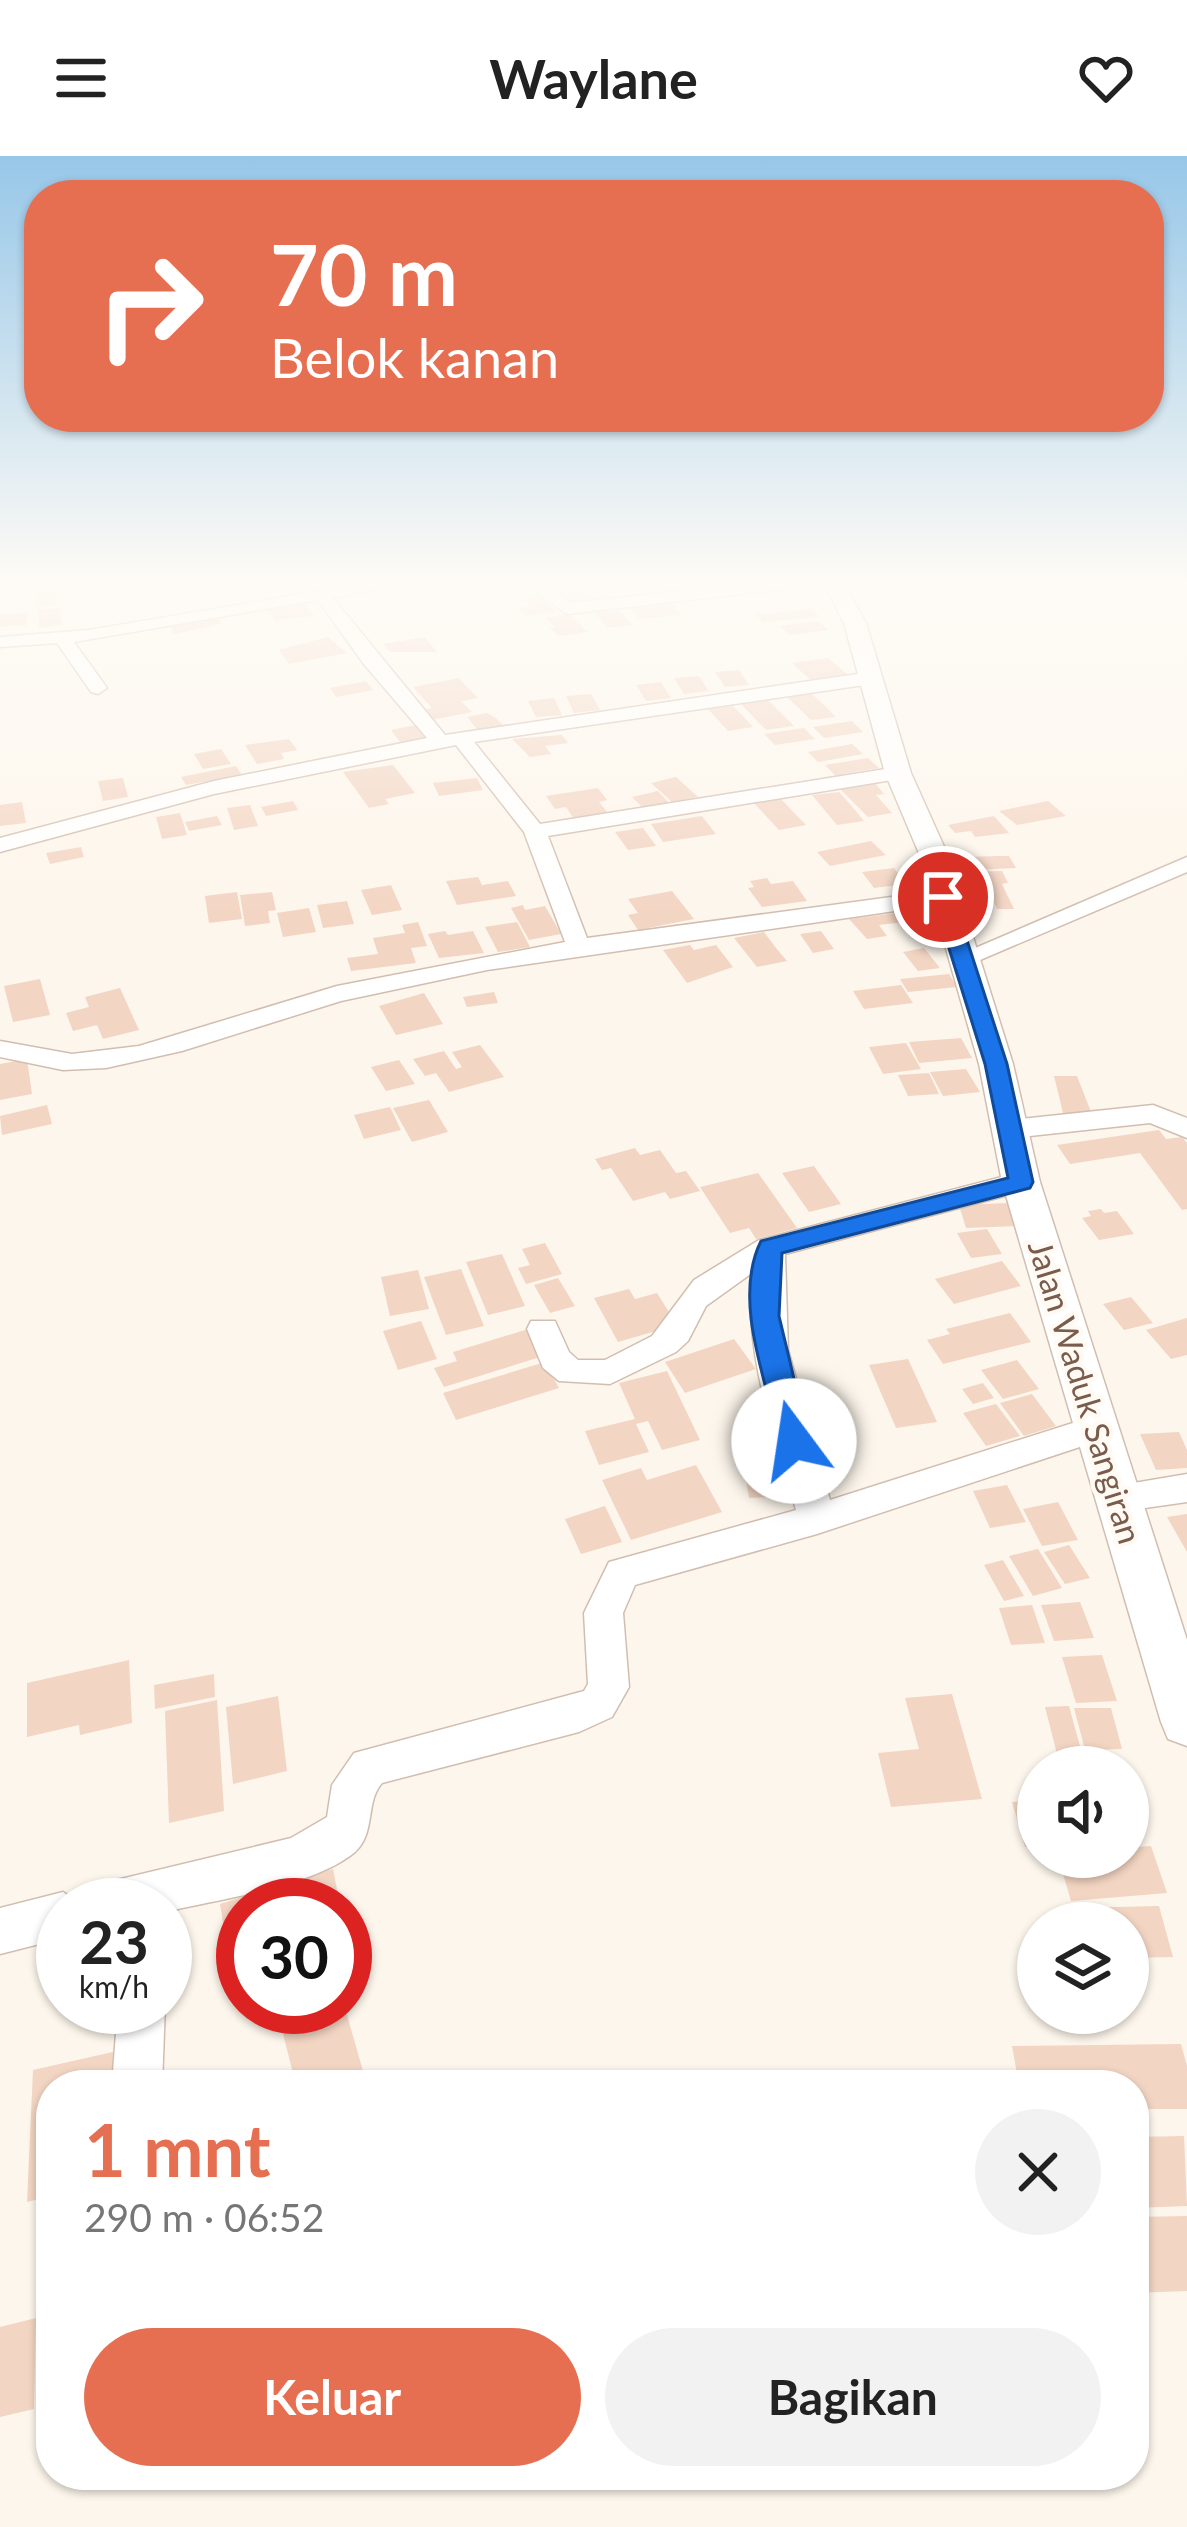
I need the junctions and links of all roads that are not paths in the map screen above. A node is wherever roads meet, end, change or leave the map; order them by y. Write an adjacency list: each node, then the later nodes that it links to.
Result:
1 (403, 694): 4 (street)
2 (768, 694): 4 (street)
3 (875, 694): 5 (street, Jalan Waduk Sangiran)
4 (451, 742): 6 (street); 7 (street)
5 (898, 773): 6 (street); 9 (street, Jalan Waduk Sangiran)
6 (536, 831): 10 (street)
7 (0, 845)
8 (1187, 864): 11 (street)
9 (943, 897): 10 (street); 11 (street, Jalan Waduk Sangiran)
10 (579, 948): 12 (street)
11 (964, 958): 13 (street, Jalan Waduk Sangiran)
12 (0, 1049)
13 (1011, 1129): 14 (street); 15 (street, Jalan Waduk Sangiran)
14 (1187, 1129)
15 (1021, 1182): 16 (street); 18 (street, Jalan Waduk Sangiran)
16 (770, 1247): 17 (street); 21 (street)
17 (543, 1329)
18 (1098, 1428): 20 (street, Jalan Waduk Sangiran); 21 (street)
19 (1187, 1488): 20 (street)
20 (1117, 1498): 22 (street, Jalan Waduk Sangiran)
21 (817, 1519): 23 (street)
22 (1187, 1722)
23 (192, 1886)
24 (36, 1922): 25 (street)
25 (0, 1931)
26 (140, 2034): 27 (street)
27 (138, 2070)

